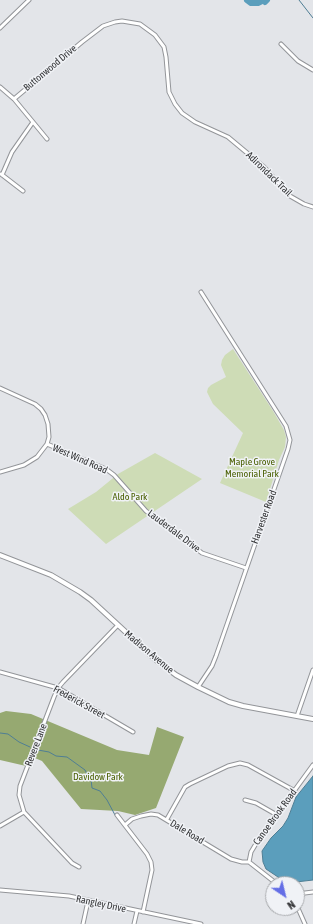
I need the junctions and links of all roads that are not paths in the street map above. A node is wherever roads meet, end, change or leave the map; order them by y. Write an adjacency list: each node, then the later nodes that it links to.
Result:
1 (23, 0): 3 (street)
2 (29, 0): 3 (street)
3 (26, 3): 4 (street)
4 (0, 28)
5 (86, 38): 9 (street, Buttonwood Drive); 14 (street, Adirondack Trail)
6 (280, 44): 7 (street)
7 (313, 70)
8 (0, 87): 9 (street)
9 (14, 99): 10 (street)
10 (33, 122): 11 (street); 12 (street)
11 (47, 139)
12 (1, 174): 13 (street)
13 (24, 191)
14 (313, 207)
15 (201, 292): 21 (street, Harvester Road)
16 (0, 388): 17 (street)
17 (47, 444): 18 (street); 19 (street, West Wind Road)
18 (0, 472)
19 (114, 475): 21 (street, Lauderdale Drive)
20 (0, 555): 22 (street, Madison Avenue)
21 (246, 568): 25 (street, Harvester Road)
22 (118, 625): 25 (street, Madison Avenue); 26 (street, Revere Lane)
23 (313, 670): 27 (street)
24 (0, 672): 26 (street, Frederick Street)
25 (198, 687): 27 (street, Madison Avenue)
26 (58, 688): 29 (street, Frederick Street); 33 (street, Revere Lane)
27 (297, 716): 28 (street, Madison Avenue)
28 (313, 719)
29 (133, 732)
30 (313, 765): 31 (street, Canoe Brook Road)
31 (295, 791): 35 (street, Canoe Brook Road); 36 (street)
32 (245, 800): 35 (street)
33 (24, 812): 38 (street); 40 (street, Revere Lane)
34 (117, 815): 37 (street)
35 (277, 815): 39 (street, Canoe Brook Road)
36 (166, 819): 37 (street, Dale Road); 39 (street, Dale Road)
37 (125, 825): 45 (street)
38 (0, 826)
39 (249, 862): 41 (street)
40 (79, 867)
41 (267, 876)
42 (0, 890): 43 (street, Rangley Drive)
43 (88, 901): 44 (street, Rangley Drive); 46 (street)
44 (137, 911): 45 (street, Rangley Drive); 47 (street)
45 (143, 912): 48 (street, Rangley Drive)
46 (83, 924)
47 (134, 924)
48 (201, 924)

